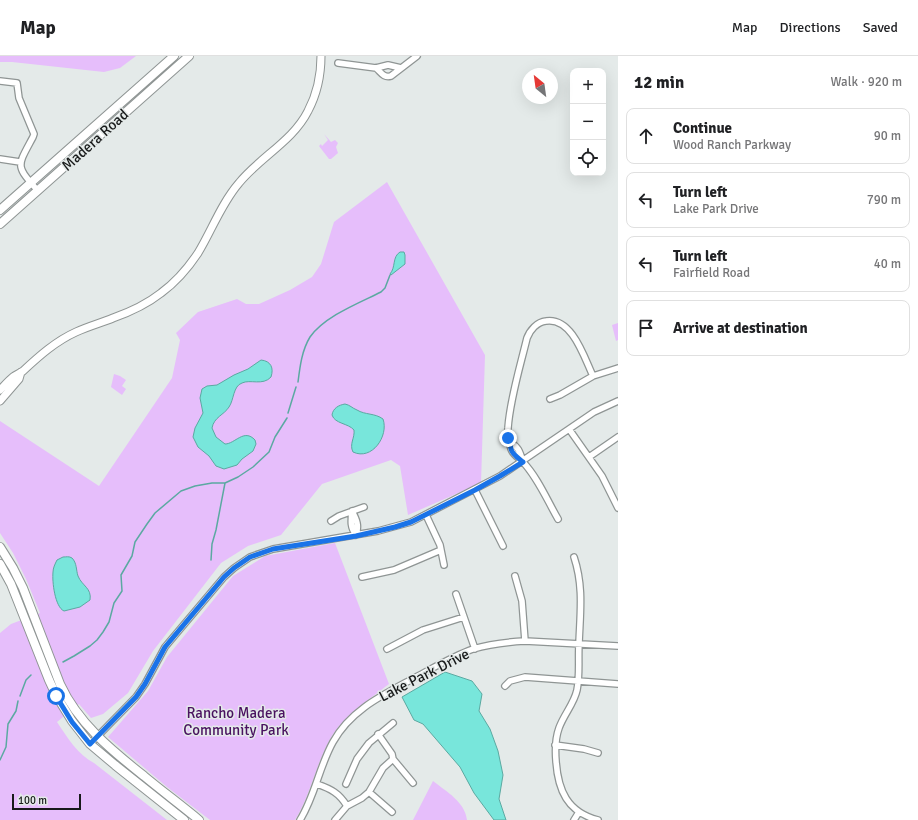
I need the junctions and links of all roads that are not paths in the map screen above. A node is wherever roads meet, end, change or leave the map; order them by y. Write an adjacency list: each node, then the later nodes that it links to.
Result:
1 (174, 56): 12 (main road, Madera Road)
2 (189, 56): 13 (main road, Madera Road)
3 (321, 56): 17 (street)
4 (417, 56): 5 (street)
5 (408, 59): 8 (street)
6 (338, 63): 7 (street)
7 (376, 68): 8 (street); 8 (street)
8 (401, 68)
9 (0, 81): 11 (street)
10 (0, 159): 11 (street)
11 (20, 162): 12 (street)
12 (31, 183): 13 (street); 14 (main road, Madera Road)
13 (38, 191): 15 (main road, Madera Road)
14 (0, 210)
15 (0, 224)
16 (618, 368): 18 (street)
17 (22, 372): 19 (street); 21 (street)
18 (593, 376): 20 (street); 26 (street)
19 (0, 390)
20 (550, 399)
21 (0, 401)
22 (618, 401): 23 (street)
23 (569, 429): 25 (street); 26 (street)
24 (618, 436): 25 (street)
25 (589, 457): 28 (street)
26 (523, 462): 27 (street); 32 (street)
27 (475, 490): 31 (street); 35 (street)
28 (617, 505)
29 (364, 507): 30 (street)
30 (352, 511): 33 (street); 34 (street)
31 (426, 515): 34 (street); 36 (street)
32 (558, 519)
33 (331, 521)
34 (356, 536): 55 (street)
35 (503, 546)
36 (441, 550): 40 (street); 42 (street)
37 (1, 551): 55 (main road)
38 (574, 557): 46 (street)
39 (0, 564): 56 (main road)
40 (444, 565)
41 (515, 576): 45 (street)
42 (362, 577)
43 (456, 594): 44 (street)
44 (464, 617): 48 (street); 49 (street)
45 (524, 641): 46 (street, Lake Park Drive); 49 (street, Lake Park Drive)
46 (579, 644): 47 (street, Lake Park Drive); 50 (street)
47 (618, 646)
48 (387, 649)
49 (475, 649): 61 (street, Lake Park Drive)
50 (578, 680): 51 (street); 52 (street); 57 (street)
51 (618, 684)
52 (505, 686)
53 (393, 723): 54 (street)
54 (378, 734): 59 (street); 62 (street)
55 (97, 736): 56 (street); 68 (main road)
56 (90, 744): 67 (main road)
57 (555, 745): 58 (street); 66 (street)
58 (598, 753)
59 (394, 759): 60 (street); 63 (street)
60 (414, 783)
61 (317, 784): 64 (street); 69 (street, Lake Park Drive)
62 (346, 784)
63 (369, 792): 64 (street); 65 (street)
64 (347, 806): 70 (street)
65 (392, 812)
66 (579, 812): 71 (street); 72 (street)
67 (184, 820)
68 (199, 820)
69 (300, 820)
70 (335, 820)
71 (574, 820)
72 (598, 820)

